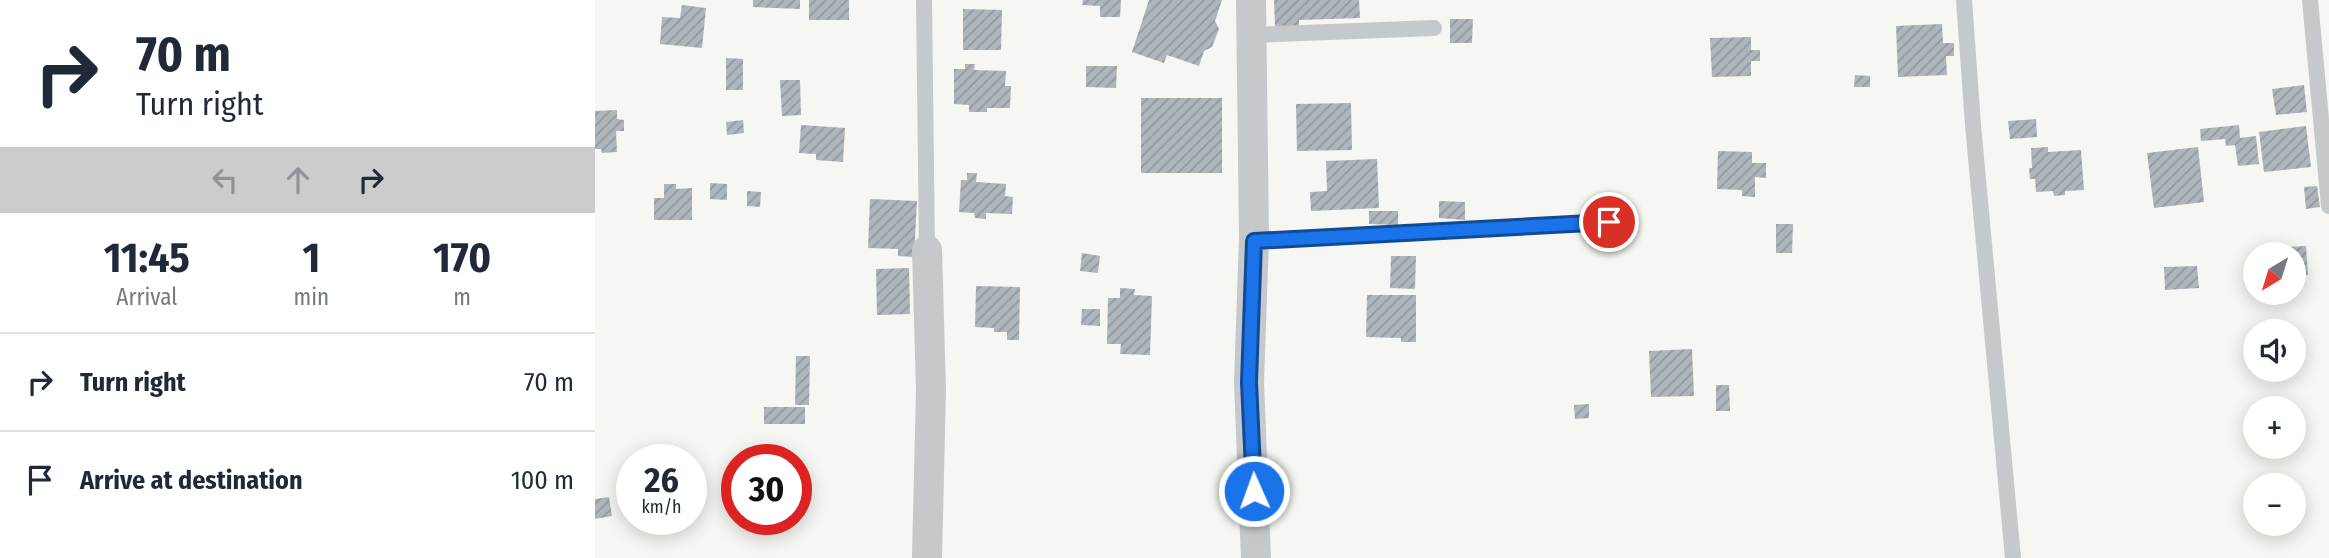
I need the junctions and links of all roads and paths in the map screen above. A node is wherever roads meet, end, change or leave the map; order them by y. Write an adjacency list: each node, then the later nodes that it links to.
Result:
1 (924, 0): 10 (lane)
2 (1251, 0): 6 (street)
3 (1964, 0): 13 (lane)
4 (2310, 0): 7 (lane)
5 (1434, 28): 6 (lane)
6 (1251, 35): 9 (street)
7 (2329, 206)
8 (1609, 222): 9 (lane)
9 (1254, 241): 12 (street)
10 (927, 250): 11 (street)
11 (927, 558)
12 (1256, 558)
13 (2013, 558)

